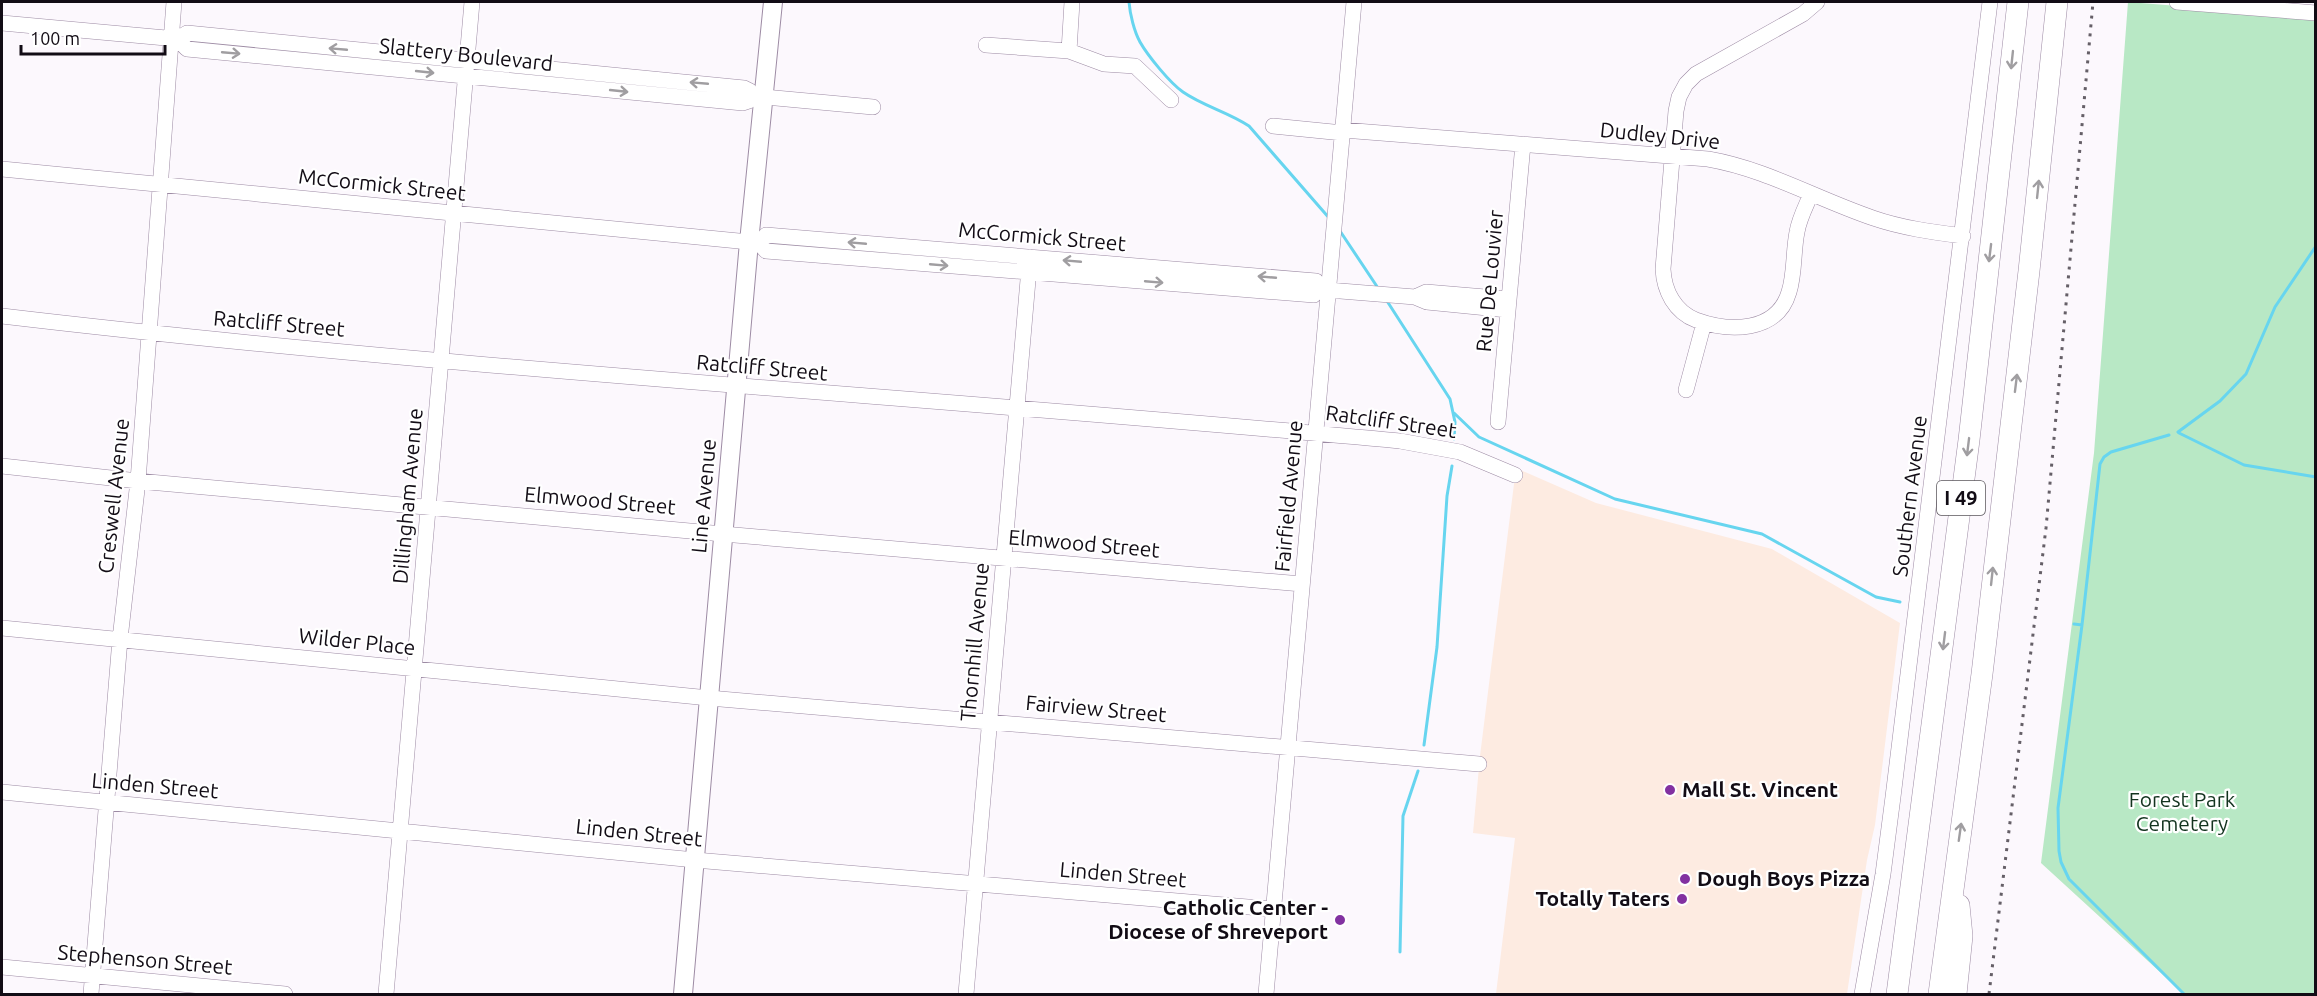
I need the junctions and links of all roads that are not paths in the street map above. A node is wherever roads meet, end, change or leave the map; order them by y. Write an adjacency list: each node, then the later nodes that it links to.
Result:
1 (174, 2): 13 (street, Creswell Avenue)
2 (472, 2): 16 (street, Dillingham Avenue)
3 (773, 2): 18 (main road, Line Avenue)
4 (1072, 2): 15 (street)
5 (1354, 2): 22 (street, Fairfield Avenue)
6 (1817, 2): 24 (street)
7 (1990, 2): 29 (street, Southern Avenue)
8 (2018, 2): 59 (highway, I 49, one-way to 59)
9 (2057, 2): 61 (highway, I 49, one-way to 9)
10 (2176, 2): 11 (street)
11 (2310, 9)
12 (2, 23): 13 (street, Slattery Boulevard)
13 (174, 39): 16 (street, Slattery Boulevard, one-way to 13); 17 (street, Slattery Boulevard, one-way to 17); 26 (street, Creswell Avenue)
14 (986, 45): 15 (street)
15 (1069, 51): 19 (street)
16 (467, 60): 17 (street, Dillingham Avenue); 18 (street, Slattery Boulevard, one-way to 16)
17 (465, 76): 18 (street, Slattery Boulevard, one-way to 18); 28 (street, Dillingham Avenue)
18 (758, 97): 20 (street, Slattery Boulevard); 30 (main road, Line Avenue)
19 (1171, 100)
20 (873, 107)
21 (1273, 126): 22 (street, Dudley Drive)
22 (1343, 131): 23 (street, Dudley Drive); 32 (street, Fairfield Avenue)
23 (1523, 144): 24 (street, Dudley Drive); 33 (street, Rue De Louvier)
24 (1673, 156): 27 (street, Dudley Drive); 35 (street)
25 (2, 169): 26 (street, McCormick Street)
26 (160, 184): 28 (street, McCormick Street); 36 (street, Creswell Avenue)
27 (1811, 194): 29 (street, Dudley Drive); 35 (street)
28 (454, 214): 30 (street, McCormick Street); 37 (street, Dillingham Avenue)
29 (1963, 236): 73 (street, Southern Avenue)
30 (754, 243): 31 (street, McCormick Street); 38 (main road, Line Avenue)
31 (1029, 265): 32 (street, McCormick Street); 40 (street, Thornhill Avenue)
32 (1324, 289): 33 (street, McCormick Street); 42 (street, Fairfield Avenue)
33 (1509, 305): 41 (street, Rue De Louvier)
34 (2, 316): 36 (street, Ratcliff Street)
35 (1704, 322): 39 (street)
36 (149, 333): 37 (street, Ratcliff Street); 45 (street, Creswell Avenue)
37 (441, 360): 38 (street, Ratcliff Street); 46 (street, Dillingham Avenue)
38 (736, 387): 40 (street, Ratcliff Street); 47 (main road, Line Avenue)
39 (1686, 390)
40 (1017, 409): 42 (street, Ratcliff Street); 48 (street, Thornhill Avenue)
41 (1498, 422)
42 (1315, 433): 44 (street, Ratcliff Street); 49 (street, Fairfield Avenue)
43 (2, 466): 45 (street, Elmwood Street)
44 (1515, 476)
45 (138, 481): 46 (street, Elmwood Street); 51 (street, Creswell Avenue)
46 (428, 506): 47 (street, Elmwood Street); 52 (street, Dillingham Avenue)
47 (723, 534): 48 (street, Elmwood Street); 53 (main road, Line Avenue)
48 (1004, 558): 49 (street, Elmwood Street); 54 (street, Thornhill Avenue)
49 (1302, 584): 55 (street, Fairfield Avenue)
50 (2, 628): 51 (street, Wilder Place)
51 (120, 639): 52 (street, Wilder Place); 58 (street, Creswell Avenue)
52 (414, 668): 53 (street, Wilder Place); 60 (street, Dillingham Avenue)
53 (709, 698): 54 (street, Fairview Street); 62 (main road, Line Avenue)
54 (989, 720): 55 (street, Fairview Street); 63 (street, Thornhill Avenue)
55 (1288, 747): 56 (street, Fairview Street); 64 (street, Fairfield Avenue)
56 (1479, 764)
57 (2, 792): 58 (street, Linden Street)
58 (107, 802): 60 (street, Linden Street); 66 (street, Creswell Avenue)
59 (1920, 825): 74 (highway); 75 (highway, I 49)
60 (400, 830): 62 (street, Linden Street); 69 (street, Dillingham Avenue)
61 (1956, 859): 76 (highway, I 49); 77 (highway)
62 (695, 860): 63 (street, Linden Street); 70 (main road, Line Avenue)
63 (975, 883): 64 (street, Linden Street); 71 (street, Thornhill Avenue)
64 (1273, 909): 72 (street, Fairfield Avenue)
65 (2, 967): 66 (street, Stephenson Street)
66 (93, 975): 67 (street, Creswell Avenue); 68 (street, Stephenson Street)
67 (91, 994)
68 (285, 994)
69 (386, 994)
70 (683, 994)
71 (966, 994)
72 (1266, 994)
73 (1862, 994)
74 (1888, 994)
75 (1898, 994)
76 (1939, 994)
77 (1956, 994)

